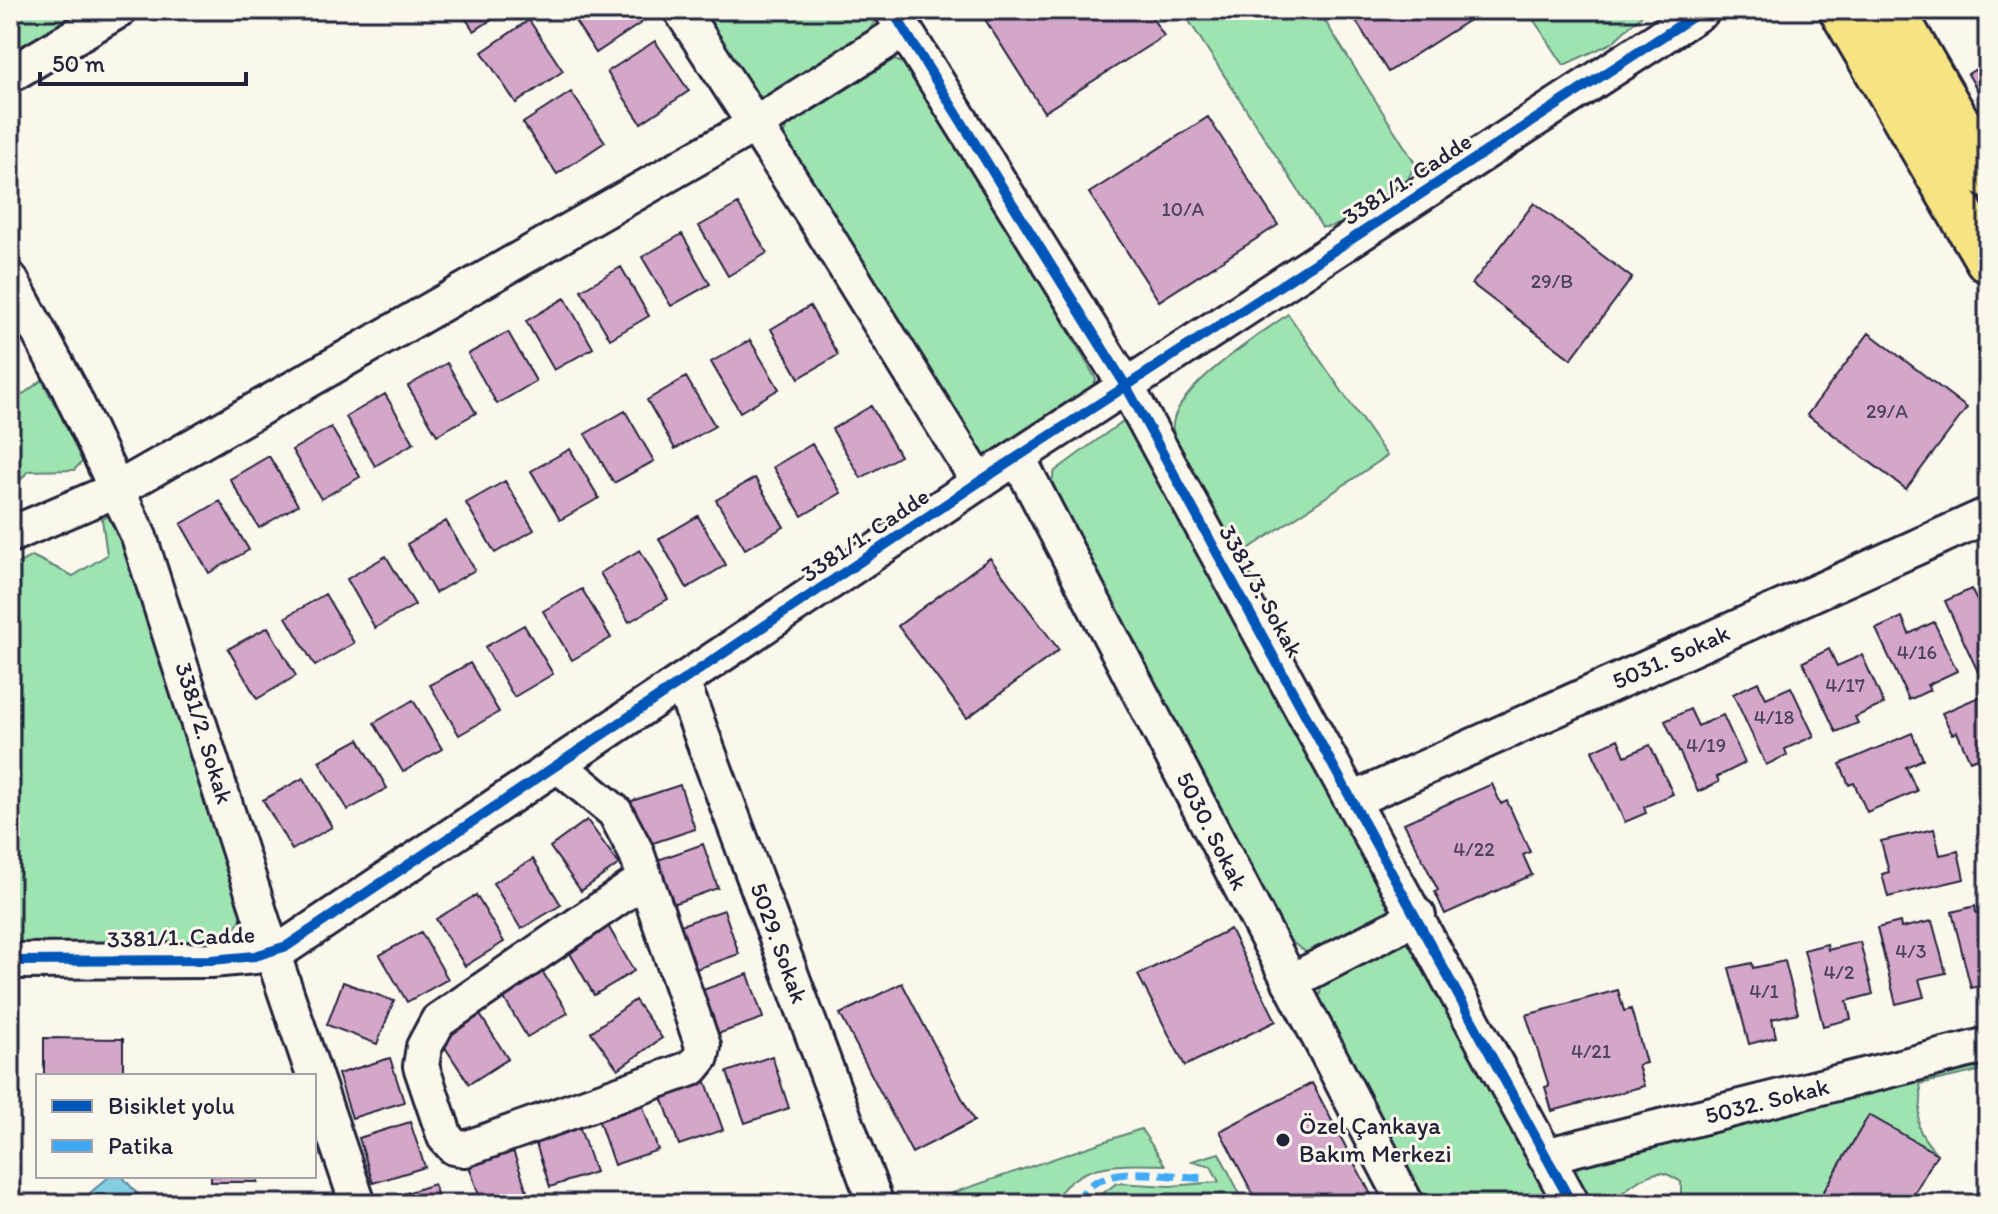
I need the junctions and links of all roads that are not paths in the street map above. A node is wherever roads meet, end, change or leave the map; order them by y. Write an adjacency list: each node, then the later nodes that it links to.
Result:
1 (119, 10): 7 (street)
2 (681, 10): 8 (street)
3 (1703, 10): 12 (street, 3381/1. Cadde)
4 (1842, 10): 10 (main road)
5 (1892, 10): 9 (main road)
6 (898, 20): 8 (street); 12 (street, 3381/3. Sokak)
7 (10, 75)
8 (756, 124): 14 (street); 15 (street)
9 (1988, 175)
10 (1986, 254)
11 (10, 279): 15 (street, 3381/2. Sokak)
12 (1126, 386): 13 (street, 3381/1. Cadde); 20 (street, 3381/3. Sokak)
13 (1018, 458): 14 (street, 3381/1. Cadde); 25 (street, 5030. Sokak)
14 (979, 482): 18 (street, 3381/1. Cadde)
15 (118, 489): 17 (street); 23 (street, 3381/2. Sokak)
16 (1988, 515): 20 (street, 5031. Sokak)
17 (10, 535)
18 (682, 682): 19 (street, 3381/1. Cadde); 31 (street, 5029. Sokak)
19 (558, 765): 21 (street); 23 (street, 3381/1. Cadde)
20 (1353, 800): 22 (street, 3381/3. Sokak)
21 (645, 879): 21 (street)
22 (1418, 916): 25 (street); 29 (street, 3381/3. Sokak)
23 (272, 952): 24 (street, 3381/1. Cadde); 27 (street, 3381/2. Sokak)
24 (10, 961)
25 (1290, 982): 32 (street, 5030. Sokak)
26 (1988, 1045): 29 (street, 5032. Sokak)
27 (314, 1074)
28 (316, 1081): 30 (street, 3381/2. Sokak)
29 (1545, 1156): 33 (street, 3381/3. Sokak)
30 (358, 1204)
31 (876, 1204)
32 (1406, 1204)
33 (1572, 1204)

